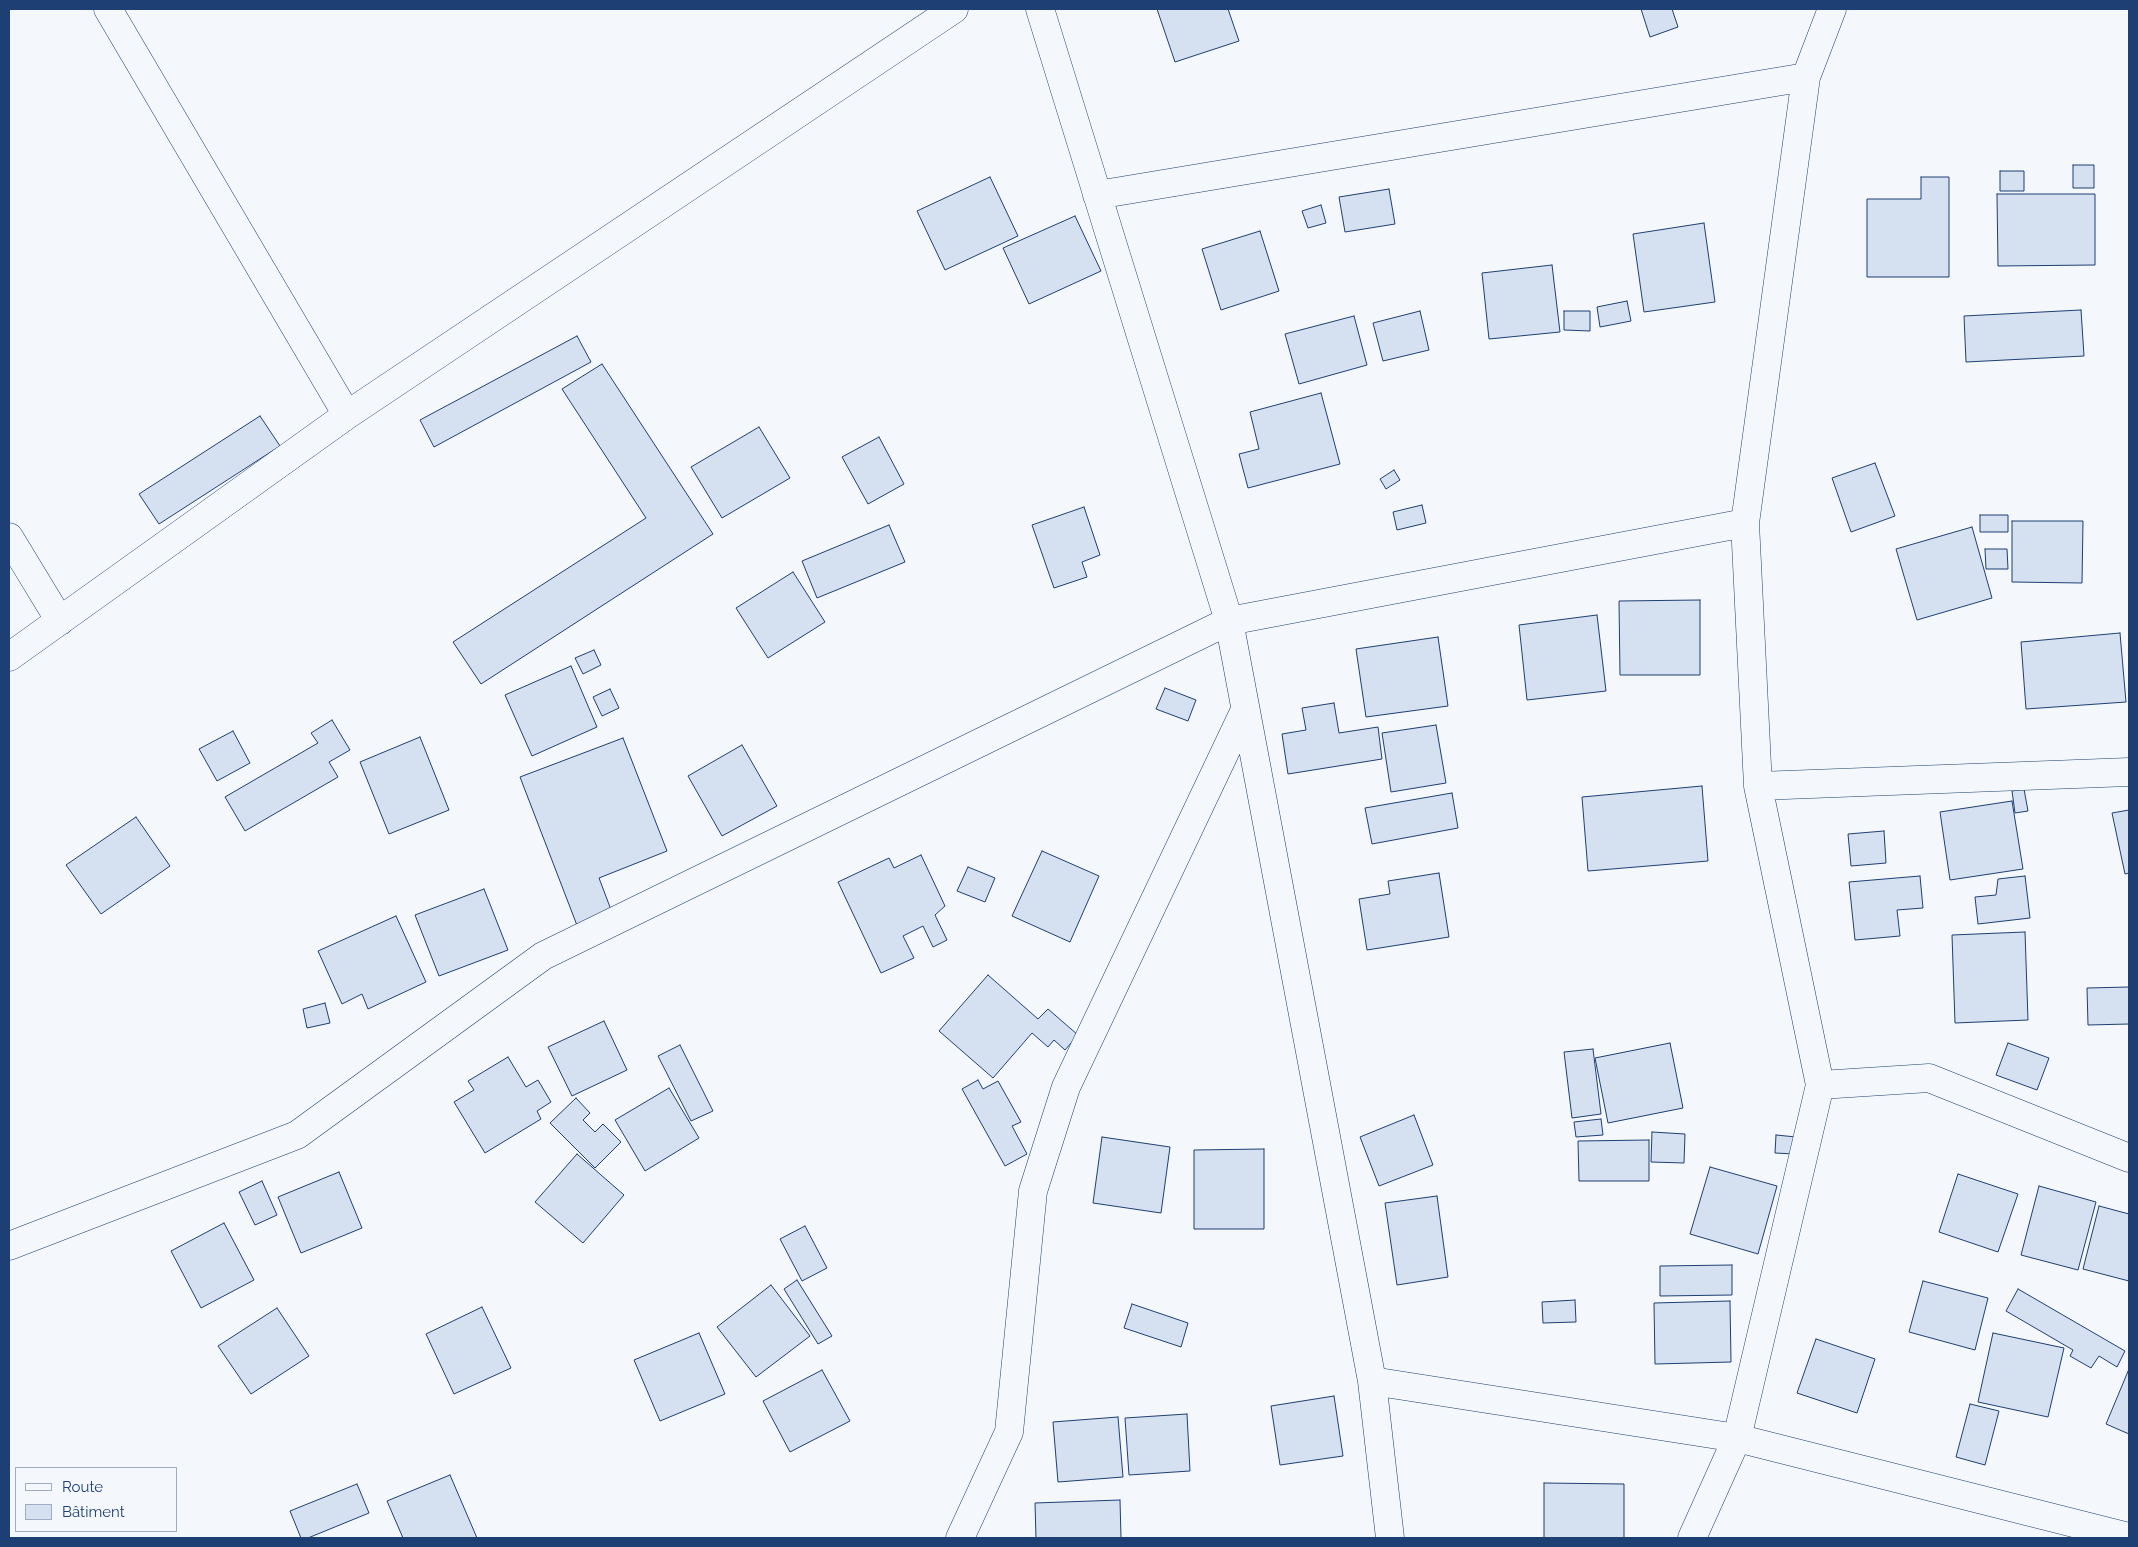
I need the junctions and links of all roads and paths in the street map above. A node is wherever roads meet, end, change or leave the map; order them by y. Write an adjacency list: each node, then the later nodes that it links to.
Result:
1 (108, 9): 7 (street)
2 (954, 9): 7 (street)
3 (1040, 9): 6 (street)
4 (1832, 9): 5 (street)
5 (1806, 77): 6 (street); 8 (street)
6 (1098, 195): 11 (street)
7 (347, 415): 10 (street)
8 (1745, 523): 11 (street); 15 (street)
9 (9, 537): 10 (street)
10 (60, 621): 12 (street)
11 (1229, 621): 13 (street); 18 (street)
12 (9, 658)
13 (1245, 710): 19 (street); 21 (street)
14 (2129, 772): 15 (street)
15 (1758, 786): 16 (street)
16 (1820, 1085): 17 (street); 20 (street)
17 (2129, 1158)
18 (9, 1246)
19 (1372, 1380): 20 (street); 22 (street)
20 (1737, 1438): 23 (street); 24 (street)
21 (960, 1538)
22 (1390, 1538)
23 (1692, 1538)
24 (2129, 1538)

